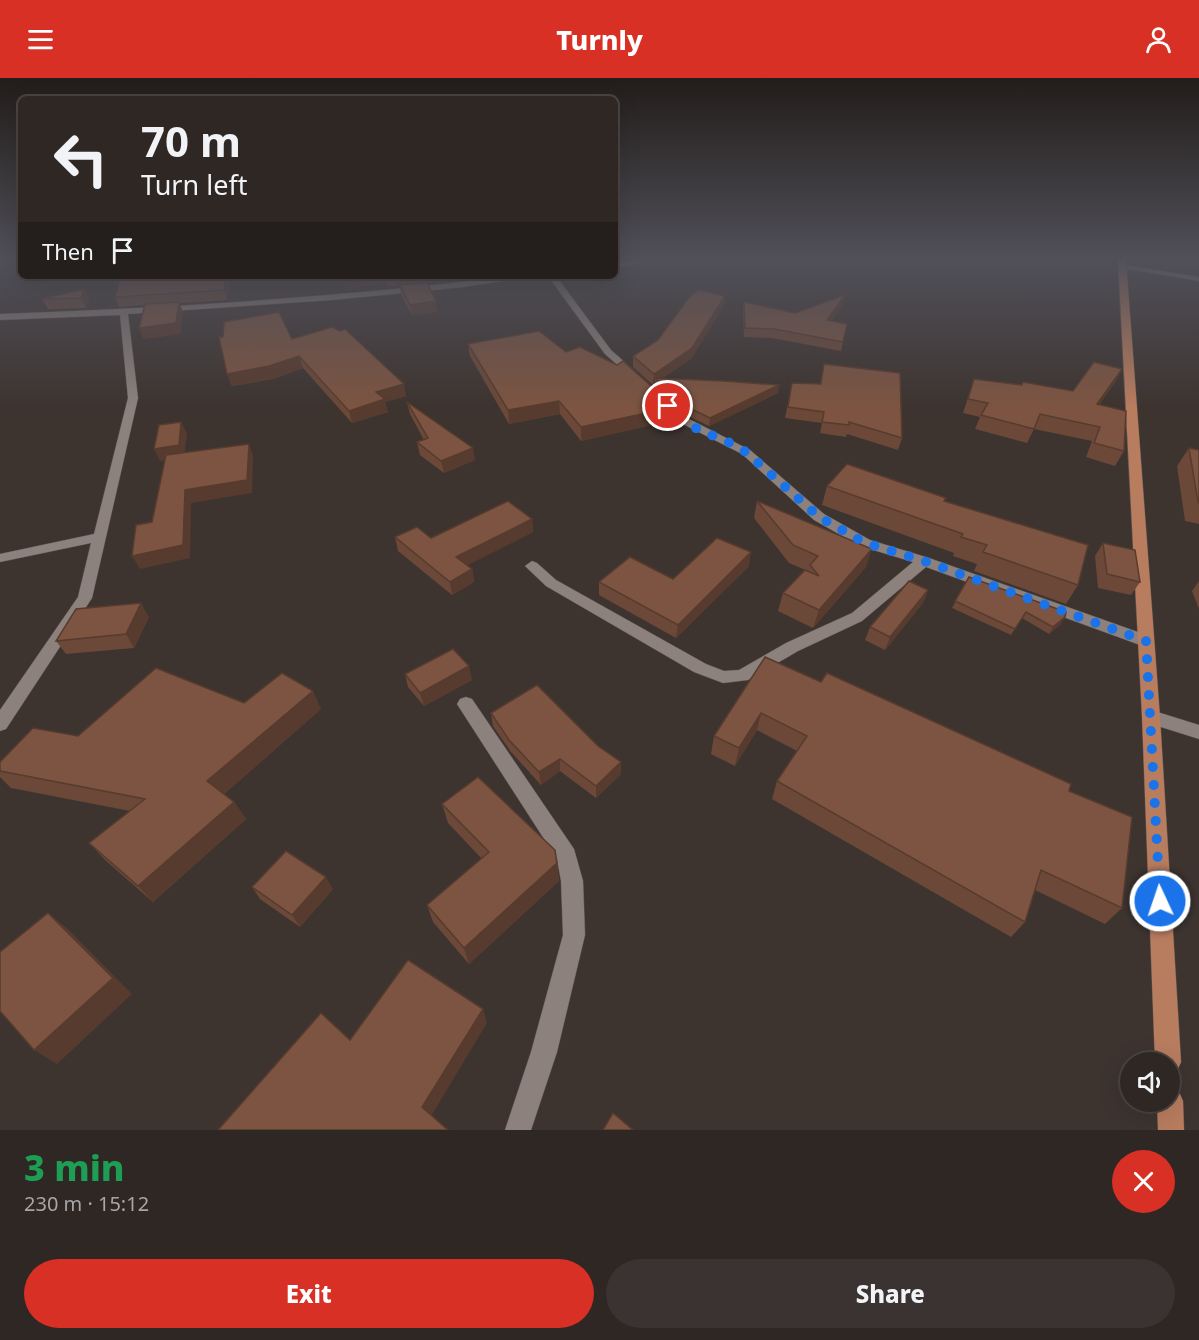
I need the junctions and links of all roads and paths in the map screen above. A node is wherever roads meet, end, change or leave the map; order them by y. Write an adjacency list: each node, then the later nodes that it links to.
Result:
1 (179, 309): 4 (street)
2 (576, 309): 8 (street)
3 (1125, 309): 10 (main road)
4 (124, 313): 5 (street); 6 (street)
5 (0, 317)
6 (100, 537): 7 (street); 13 (street)
7 (0, 558)
8 (924, 561): 9 (street); 10 (street)
9 (531, 566)
10 (1146, 641): 12 (main road)
11 (466, 704): 17 (street)
12 (1151, 717): 14 (street); 15 (main road)
13 (0, 724)
14 (1199, 732)
15 (1168, 1052)
16 (1170, 1112): 18 (main road)
17 (518, 1130)
18 (1171, 1130)

